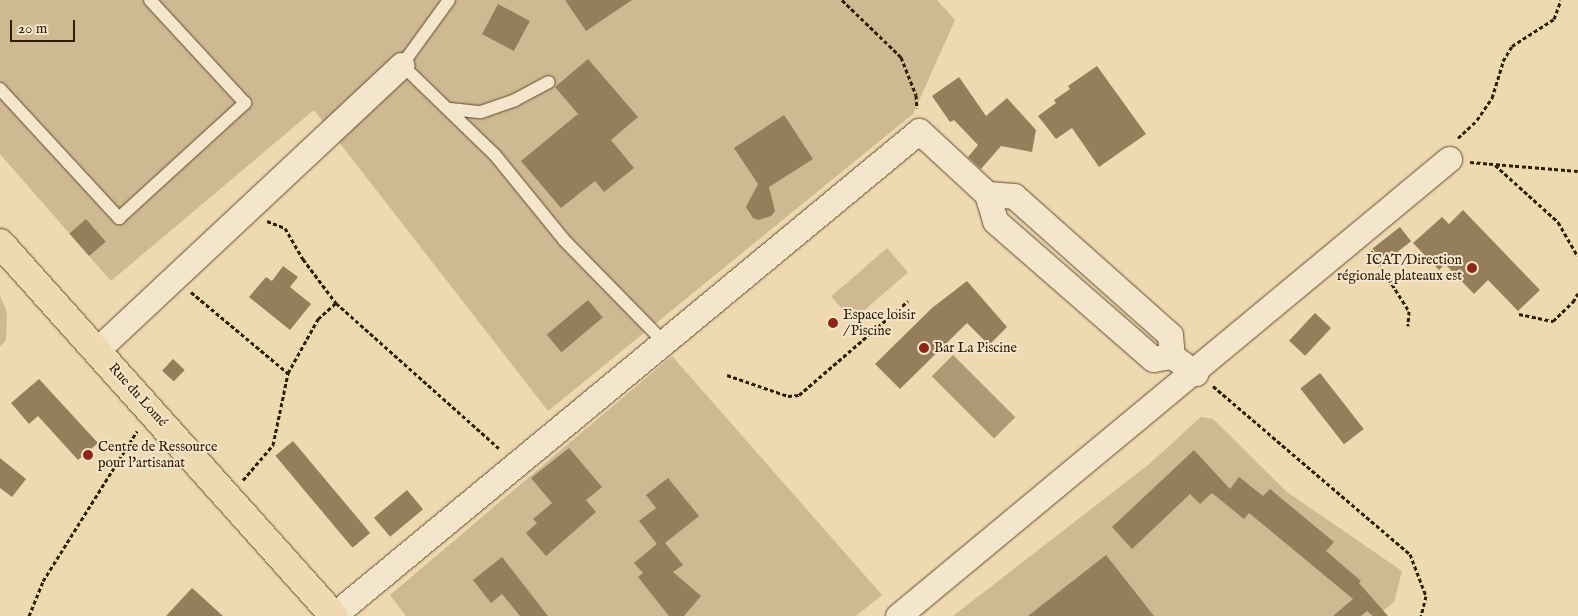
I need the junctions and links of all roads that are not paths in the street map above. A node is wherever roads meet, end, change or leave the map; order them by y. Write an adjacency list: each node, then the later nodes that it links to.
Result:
1 (150, 0): 5 (lane)
2 (448, 0): 3 (lane)
3 (402, 65): 6 (lane); 10 (street)
4 (549, 82): 6 (lane)
5 (0, 89)
6 (450, 109): 9 (lane)
7 (1448, 160): 11 (street)
8 (0, 243): 10 (main road, Rue du Lomé)
9 (664, 342): 11 (street); 12 (street)
10 (96, 350): 12 (main road, Rue du Lomé)
11 (1195, 373): 13 (street)
12 (334, 615)
13 (898, 616)

